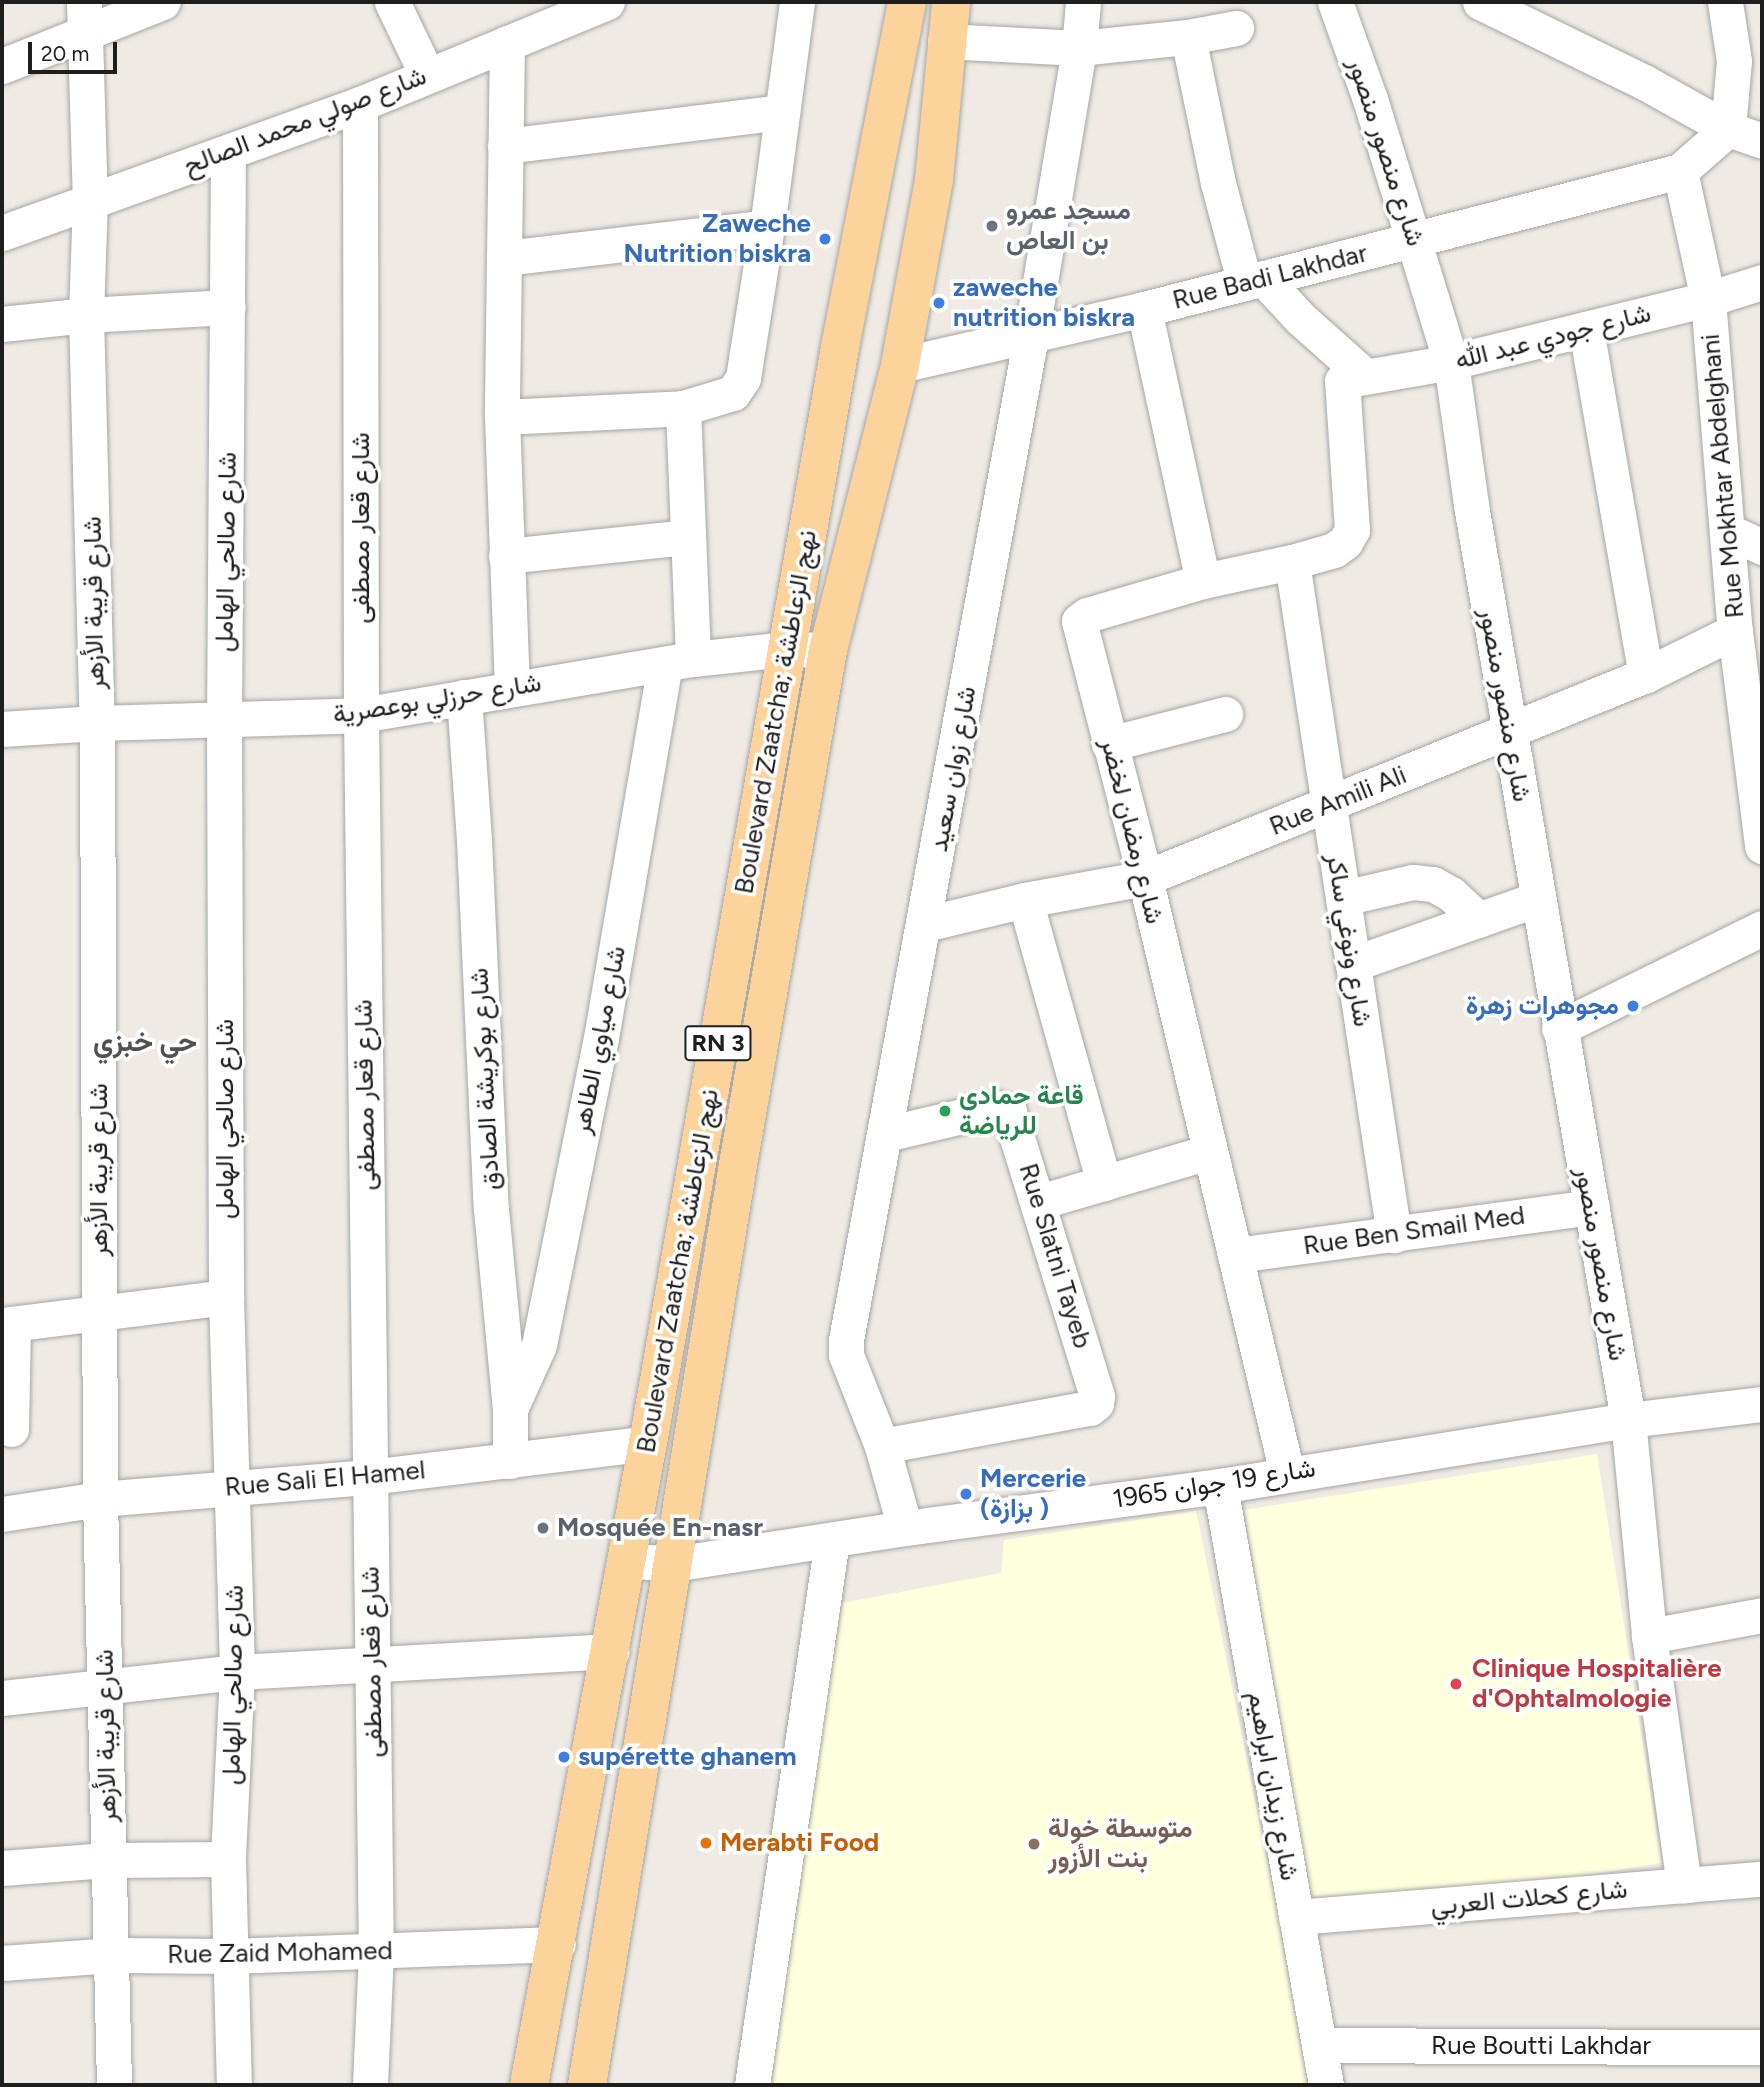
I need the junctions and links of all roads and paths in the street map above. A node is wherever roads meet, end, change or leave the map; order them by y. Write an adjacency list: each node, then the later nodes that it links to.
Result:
1 (163, 2): 11 (street)
2 (392, 2): 18 (street)
3 (607, 2): 15 (street, شارع صولي محمد الصالح)
4 (797, 2): 20 (street)
5 (951, 2): 14 (main road, Boulevard Zaatcha; نهج الزعاطشة / RN 3)
6 (1083, 2): 16 (street, شارع زوان سعيد)
7 (1335, 2): 29 (street, شارع منصور منصور)
8 (1480, 2): 21 (street)
9 (1725, 2): 21 (street)
10 (903, 11): 52 (main road, Boulevard Zaatcha; نهج الزعاطشة / RN 3)
11 (85, 18): 17 (street); 26 (street, شارع قريبة الأزهر)
12 (1236, 28): 13 (street)
13 (1188, 37): 16 (street); 31 (street)
14 (945, 41): 16 (street); 41 (main road, Boulevard Zaatcha; نهج الزعاطشة / RN 3)
15 (507, 43): 18 (street, شارع صولي محمد الصالح); 23 (street)
16 (1079, 48): 39 (street, شارع زوان سعيد)
17 (2, 66)
18 (427, 75): 19 (street, شارع صولي محمد الصالح)
19 (360, 104): 24 (street, شارع صولي محمد الصالح); 59 (street, شارع قعار مصطفى)
20 (782, 112): 23 (street); 27 (street)
21 (1728, 129): 22 (street); 25 (street)
22 (1762, 141)
23 (505, 146): 30 (street)
24 (228, 152): 26 (street, شارع صولي محمد الصالح); 34 (street, شارع صالحي الهامل)
25 (1680, 171): 29 (street, Rue Badi Lakhdar); 33 (street, Rue Mokhtar Abdelghani)
26 (90, 200): 28 (street, شارع صولي محمد الصالح); 36 (street, شارع قريبة الأزهر)
27 (767, 227): 30 (street); 43 (street)
28 (2, 233)
29 (1415, 241): 31 (street, Rue Badi Lakhdar); 40 (street, شارع منصور منصور)
30 (504, 258): 44 (street)
31 (1253, 280): 35 (street, Rue Badi Lakhdar); 42 (street)
32 (1762, 282): 33 (street, شارع جودي عبد الله)
33 (1708, 299): 38 (street, شارع جودي عبد الله); 45 (street, Rue Mokhtar Abdelghani)
34 (228, 307): 36 (street); 60 (street, شارع صالحي الهامل)
35 (1144, 309): 39 (street, Rue Badi Lakhdar); 50 (street)
36 (86, 314): 37 (street); 61 (street, شارع قريبة الأزهر)
37 (2, 324)
38 (1586, 329): 40 (street, شارع جودي عبد الله); 55 (street)
39 (1031, 335): 41 (street, Rue Badi Lakhdar); 72 (street, شارع زوان سعيد)
40 (1451, 362): 42 (street, شارع جودي عبد الله); 63 (street, شارع منصور منصور)
41 (900, 365): 53 (main road, Boulevard Zaatcha; نهج الزعاطشة / RN 3)
42 (1353, 379): 49 (street, شارع رمضان لخضر)
43 (683, 408): 44 (street); 46 (street, شارع مياوي الطاهر)
44 (502, 417): 48 (street)
45 (1728, 531): 47 (street); 51 (street, Rue Mokhtar Abdelghani)
46 (687, 537): 48 (street); 54 (street, شارع مياوي الطاهر)
47 (1762, 547)
48 (506, 556): 56 (street)
49 (1292, 562): 50 (street, شارع رمضان لخضر); 65 (street, شارع ونوغي ساكر)
50 (1203, 581): 64 (street, شارع رمضان لخضر)
51 (1735, 631): 55 (street, Rue Amili Ali); 66 (street, Rue Mokhtar Abdelghani)
52 (787, 649): 53 (street, شارع حرزلي بوعصرية); 54 (street, شارع حرزلي بوعصرية); 90 (main road, Boulevard Zaatcha; نهج الزعاطشة / RN 3)
53 (828, 650): 102 (main road, Boulevard Zaatcha; نهج الزعاطشة / RN 3)
54 (679, 662): 56 (street, شارع حرزلي بوعصرية); 87 (street, شارع مياوي الطاهر)
55 (1646, 675): 63 (street, Rue Amili Ali)
56 (512, 688): 57 (street, شارع حرزلي بوعصرية)
57 (464, 696): 59 (street, شارع حرزلي بوعصرية); 87 (street, شارع بوكريشة الصادق)
58 (1225, 714): 64 (street)
59 (361, 715): 60 (street, شارع حرزلي بوعصرية); 94 (street, شارع قعار مصطفى)
60 (224, 721): 61 (street, شارع حرزلي بوعصرية); 83 (street, شارع صالحي الهامل)
61 (97, 723): 62 (street, شارع حرزلي بوعصرية); 84 (street, شارع قريبة الأزهر)
62 (2, 729)
63 (1510, 730): 65 (street, Rue Amili Ali); 69 (street, شارع منصور منصور)
64 (1109, 744): 67 (street, شارع رمضان لخضر)
65 (1328, 806): 67 (street, Rue Amili Ali); 68 (street, شارع ونوغي ساكر)
66 (1762, 846)
67 (1145, 878): 70 (street, Rue Amili Ali); 77 (street, شارع رمضان لخضر)
68 (1343, 898): 71 (street); 74 (street, شارع ونوغي ساكر)
69 (1538, 899): 71 (street); 75 (street, شارع منصور منصور)
70 (1025, 900): 72 (street, Rue Amili Ali); 78 (street)
71 (1479, 920): 74 (street)
72 (925, 923): 76 (street, شارع زوان سعيد)
73 (1762, 928): 75 (street)
74 (1353, 964): 81 (street, شارع ونوغي ساكر)
75 (1559, 1028): 80 (street, شارع منصور منصور)
76 (886, 1134): 79 (street, Rue Slatni Tayeb); 91 (street, شارع زوان سعيد)
77 (1209, 1152): 78 (street); 82 (street, شارع رمضان لخضر)
78 (1104, 1183): 79 (street)
79 (1039, 1202): 91 (street, Rue Slatni Tayeb)
80 (1592, 1207): 81 (street, Rue Ben Smail Med); 88 (street, شارع منصور منصور)
81 (1394, 1235): 82 (street, Rue Ben Smail Med)
82 (1237, 1255): 93 (street, شارع رمضان لخضر)
83 (226, 1297): 84 (street); 96 (street, شارع صالحي الهامل)
84 (99, 1312): 85 (street); 97 (street, شارع قريبة الأزهر)
85 (7, 1324): 89 (street)
86 (1762, 1404): 88 (street, شارع 19 جوان 1965)
87 (510, 1409): 92 (street, شارع بوكريشة الصادق)
88 (1628, 1420): 93 (street, شارع 19 جوان 1965); 104 (street)
89 (12, 1429)
90 (648, 1443): 92 (street, Rue Sali El Hamel); 101 (main road, Boulevard Zaatcha; نهج الزعاطشة / RN 3)
91 (882, 1446): 99 (street, شارع زوان سعيد)
92 (510, 1461): 94 (street, Rue Sali El Hamel)
93 (1287, 1473): 95 (street, شارع 19 جوان 1965)
94 (369, 1477): 96 (street, Rue Sali El Hamel); 106 (street, شارع قعار مصطفى)
95 (1220, 1486): 99 (street, شارع 19 جوان 1965); 115 (street, شارع زيدان ابراهيم)
96 (234, 1488): 97 (street, Rue Sali El Hamel); 107 (street, شارع صالحي الهامل)
97 (100, 1499): 98 (street, Rue Sali El Hamel); 108 (street, شارع قريبة الأزهر)
98 (2, 1514)
99 (905, 1528): 100 (street, شارع 19 جوان 1965)
100 (832, 1540): 102 (street, شارع 19 جوان 1965); 128 (street)
101 (625, 1560): 102 (street, شارع 19 جوان 1965); 105 (main road, Boulevard Zaatcha; نهج الزعاطشة / RN 3)
102 (673, 1564): 127 (main road, Boulevard Zaatcha; نهج الزعاطشة / RN 3)
103 (1762, 1615): 104 (street)
104 (1649, 1636): 114 (street)
105 (611, 1651): 106 (street); 116 (main road, Boulevard Zaatcha; نهج الزعاطشة / RN 3)
106 (373, 1663): 107 (street); 117 (street, شارع قعار مصطفى)
107 (237, 1672): 108 (street); 110 (street, شارع صالحي الهامل)
108 (107, 1686): 109 (street); 111 (street, شارع قريبة الأزهر)
109 (2, 1698)
110 (228, 1859): 111 (street); 119 (street, شارع صالحي الهامل)
111 (107, 1860): 112 (street); 118 (street, شارع قريبة الأزهر)
112 (2, 1868)
113 (1762, 1879): 114 (street, شارع كحلات العربي)
114 (1684, 1886): 115 (street, شارع كحلات العربي)
115 (1296, 1917): 121 (street, شارع زيدان ابراهيم)
116 (558, 1944): 117 (street, Rue Zaid Mohamed); 126 (main road, Boulevard Zaatcha; نهج الزعاطشة / RN 3)
117 (376, 1952): 119 (street, Rue Zaid Mohamed); 125 (street, شارع قعار مصطفى)
118 (113, 1955): 119 (street, Rue Zaid Mohamed); 120 (street, Rue Zaid Mohamed); 123 (street, شارع قريبة الأزهر)
119 (230, 1956): 124 (street, شارع صالحي الهامل)
120 (2, 1963)
121 (1319, 2045): 122 (street, Rue Boutti Lakhdar); 129 (street, شارع زيدان ابراهيم)
122 (1762, 2047)
123 (114, 2085)
124 (234, 2085)
125 (370, 2085)
126 (529, 2085)
127 (586, 2085)
128 (751, 2085)
129 (1326, 2085)

